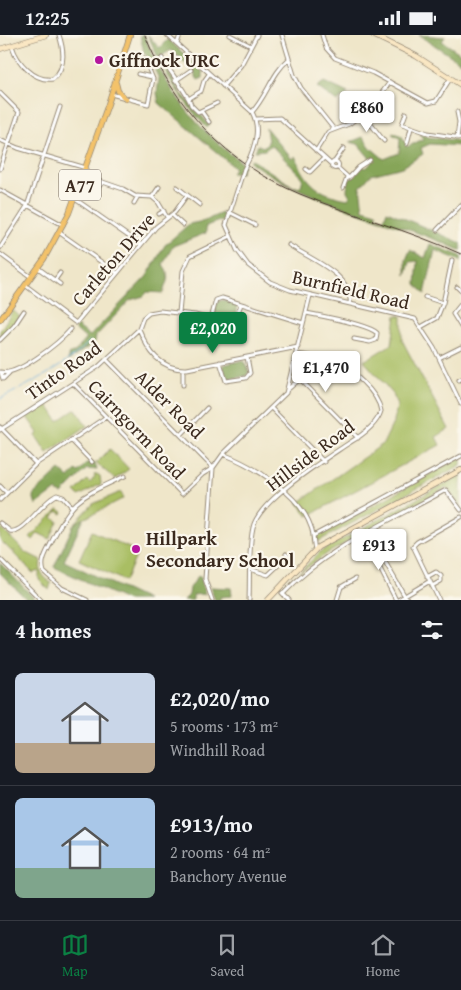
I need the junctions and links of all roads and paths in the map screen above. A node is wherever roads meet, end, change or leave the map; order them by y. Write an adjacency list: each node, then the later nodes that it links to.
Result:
1 (46, 35): 12 (main road)
2 (59, 35): 12 (street)
3 (130, 35): 27 (main road, A77)
4 (167, 35): 11 (street)
5 (180, 35): 11 (street)
6 (230, 35): 13 (street)
7 (257, 35): 13 (street)
8 (282, 35): 18 (street)
9 (322, 35): 29 (street)
10 (373, 35): 26 (main road)
11 (177, 44): 24 (street)
12 (12, 46): 14 (main road)
13 (251, 46): 31 (street)
14 (0, 49)
15 (177, 57): 20 (street)
16 (144, 58): 19 (street)
17 (162, 58): 20 (street)
18 (289, 59): 39 (street); 47 (street)
19 (148, 65): 21 (street); 25 (street)
20 (166, 65): 28 (street)
21 (143, 67)
22 (191, 70): 28 (street)
23 (138, 74): 25 (street)
24 (209, 74): 31 (street); 34 (street)
25 (152, 77): 35 (street)
26 (450, 79): 29 (street); 30 (main road)
27 (115, 81): 33 (main road, A77); 35 (main road)
28 (175, 81): 34 (street)
29 (390, 82): 42 (street)
30 (461, 85)
31 (223, 86): 39 (street)
32 (0, 93): 51 (street)
33 (111, 94): 35 (street); 61 (main road, A77)
34 (190, 98): 38 (street)
35 (126, 99)
36 (217, 103): 38 (street)
37 (60, 107): 55 (street)
38 (202, 112): 44 (street)
39 (252, 112): 43 (street)
40 (457, 112): 45 (street)
41 (406, 113): 46 (street)
42 (363, 114): 47 (street); 50 (street)
43 (256, 119): 54 (street); 84 (street, Burnfield Road, bridge)
44 (209, 122)
45 (460, 122): 48 (street)
46 (411, 128): 48 (street); 52 (street)
47 (333, 129): 54 (street)
48 (459, 138)
49 (0, 140): 51 (street)
50 (384, 141)
51 (8, 144): 55 (street); 63 (street)
52 (407, 144)
53 (344, 148): 59 (street)
54 (316, 151): 56 (street)
55 (43, 155): 61 (street); 80 (street)
56 (324, 159): 59 (street); 64 (street)
57 (370, 160): 60 (street)
58 (357, 161): 60 (street)
59 (333, 163): 62 (street); 62 (street)
60 (360, 166): 65 (street)
61 (86, 168): 78 (main road, A77)
62 (338, 168): 65 (street)
63 (0, 169)
64 (306, 169)
65 (346, 177): 72 (street)
66 (97, 180): 67 (street)
67 (102, 183): 71 (street); 73 (street)
68 (125, 183): 71 (street)
69 (160, 187): 77 (street)
70 (176, 187): 75 (street)
71 (121, 188): 76 (street)
72 (343, 188)
73 (97, 189)
74 (0, 190): 80 (street)
75 (187, 195): 81 (street); 86 (street, Carleton Drive)
76 (138, 196): 77 (street); 79 (street)
77 (152, 197): 83 (street)
78 (75, 199): 87 (main road, A77); 93 (street)
79 (134, 203)
80 (27, 205): 87 (street); 95 (street)
81 (200, 205)
82 (461, 205): 90 (street)
83 (164, 211): 85 (street); 86 (street)
84 (229, 212): 89 (street); 92 (street, Burnfield Road)
85 (159, 214)
86 (170, 216): 88 (street, Carleton Drive); 93 (street, Carleton Drive)
87 (64, 225): 91 (main road, A77)
88 (184, 225)
89 (255, 225)
90 (437, 230)
91 (60, 233): 98 (main road, A77); 100 (street)
92 (231, 236): 107 (street, Burnfield Road); 114 (street)
93 (141, 245): 100 (street, Carleton Drive)
94 (289, 245): 111 (street)
95 (0, 248)
96 (0, 254): 101 (street)
97 (452, 260): 109 (street)
98 (38, 268): 101 (main road, A77); 102 (street)
99 (60, 273): 102 (street)
100 (117, 273): 104 (street, Carleton Drive)
101 (31, 277): 104 (main road, A77)
102 (55, 280): 103 (street)
103 (60, 283)
104 (25, 285): 116 (main road, A77)
105 (457, 287): 106 (street)
106 (461, 291)
107 (310, 296): 111 (street, Burnfield Road); 115 (street)
108 (425, 297): 109 (street)
109 (443, 303): 119 (street)
110 (241, 304): 117 (street, Tinto Road); 117 (street); 118 (street)
111 (350, 304): 119 (street, Burnfield Road)
112 (461, 304): 120 (street)
113 (24, 311): 125 (street)
114 (179, 313): 117 (street, Tinto Road); 122 (street, Tinto Road)
115 (306, 313): 118 (street); 126 (street)
116 (0, 319)
117 (211, 319)
118 (303, 323): 127 (street)
119 (421, 327): 131 (street, Burnfield Road)
120 (461, 327)
121 (71, 329): 135 (street)
122 (139, 329): 132 (street, Tinto Road); 134 (street)
123 (362, 335): 126 (street)
124 (354, 339): 126 (street)
125 (0, 340)
126 (361, 340)
127 (298, 347): 129 (street); 130 (street)
128 (461, 347): 131 (street)
129 (296, 354): 138 (street); 145 (street, Hillside Road)
130 (247, 357): 133 (street); 133 (street)
131 (439, 358): 139 (street, Burnfield Road)
132 (106, 360): 136 (street, Tinto Road); 144 (street, Alder Road)
133 (220, 362): 134 (street)
134 (183, 369): 137 (street)
135 (1, 373)
136 (73, 383): 142 (street, Cairngorm Road); 143 (street, Tinto Road)
137 (182, 386)
138 (287, 390): 141 (street); 145 (street)
139 (461, 404)
140 (207, 408): 144 (street)
141 (271, 408): 147 (street); 150 (street)
142 (106, 417): 146 (street); 152 (street, Cairngorm Road)
143 (0, 428): 151 (street)
144 (181, 435): 152 (street, Alder Road)
145 (358, 438): 150 (street, Hillside Road)
146 (71, 440): 149 (street); 151 (street)
147 (223, 454): 152 (street); 156 (street)
148 (461, 456): 165 (street)
149 (92, 462)
150 (324, 462): 156 (street, Hillside Road)
151 (36, 464): 157 (street)
152 (213, 468): 179 (street)
153 (461, 470): 166 (main road)
154 (126, 476): 159 (street)
155 (0, 486): 157 (street)
156 (283, 491): 165 (street); 169 (street, Hillside Road)
157 (7, 493): 158 (street)
158 (0, 500)
159 (72, 507): 162 (street); 178 (street)
160 (461, 510): 163 (street)
161 (461, 517): 170 (street)
162 (0, 523)
163 (368, 532): 164 (street); 176 (street)
164 (363, 535): 175 (street); 184 (street)
165 (313, 536): 166 (street)
166 (315, 550): 174 (main road)
167 (288, 556): 169 (street)
168 (0, 559): 177 (street)
169 (250, 569): 180 (street, Hillside Road)
170 (428, 577): 172 (street); 173 (street)
171 (355, 579): 183 (street)
172 (430, 581): 173 (street); 176 (street)
173 (432, 586): 185 (street)
174 (277, 589): 175 (street); 181 (main road)
175 (282, 594): 182 (street)
176 (405, 598): 184 (street)
177 (41, 600)
178 (87, 600)
179 (212, 600)
180 (248, 600)
181 (268, 600)
182 (289, 600)
183 (337, 600)
184 (397, 600)
185 (439, 600)

